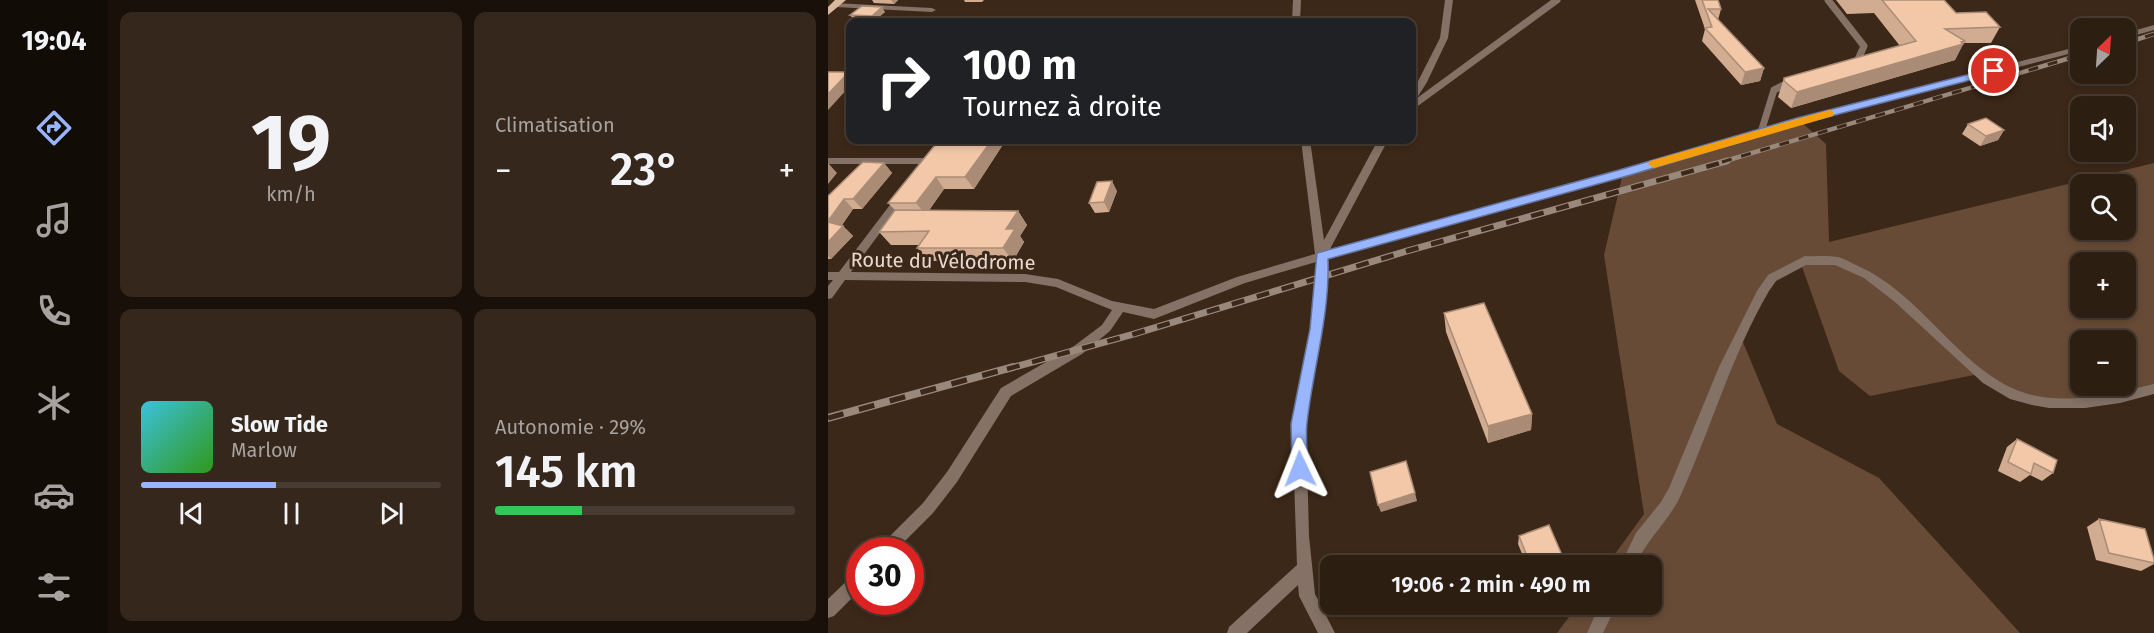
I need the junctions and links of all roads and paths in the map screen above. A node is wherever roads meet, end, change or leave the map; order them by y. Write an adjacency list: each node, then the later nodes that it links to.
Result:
1 (1297, 0): 7 (street)
2 (1449, 0): 13 (street)
3 (1557, 0): 14 (lane)
4 (1828, 0): 11 (lane)
5 (835, 5): 6 (street)
6 (932, 10)
7 (1296, 18)
8 (2154, 27): 9 (street)
9 (2136, 33)
10 (2070, 52): 15 (street, Route du Vélodrome)
11 (1845, 66)
12 (1803, 75): 15 (lane)
13 (1416, 93)
14 (1416, 103)
15 (1761, 132): 21 (street, Route du Vélodrome)
16 (1306, 144): 21 (street)
17 (1381, 144): 21 (street)
18 (828, 161): 19 (street)
19 (921, 171)
20 (906, 190): 23 (street)
21 (1321, 256): 25 (street, Route du Vélodrome); 29 (street)
22 (828, 276): 23 (street, Route du Vélodrome)
23 (842, 276): 24 (street); 25 (street, Route du Vélodrome)
24 (828, 295)
25 (1120, 308): 27 (street)
26 (2154, 389): 28 (street)
27 (899, 537)
28 (1632, 555)
29 (1305, 568): 33 (street); 34 (street)
30 (846, 592): 31 (street)
31 (828, 610)
32 (1604, 615): 35 (street)
33 (1235, 633)
34 (1327, 633)
35 (1595, 633)

